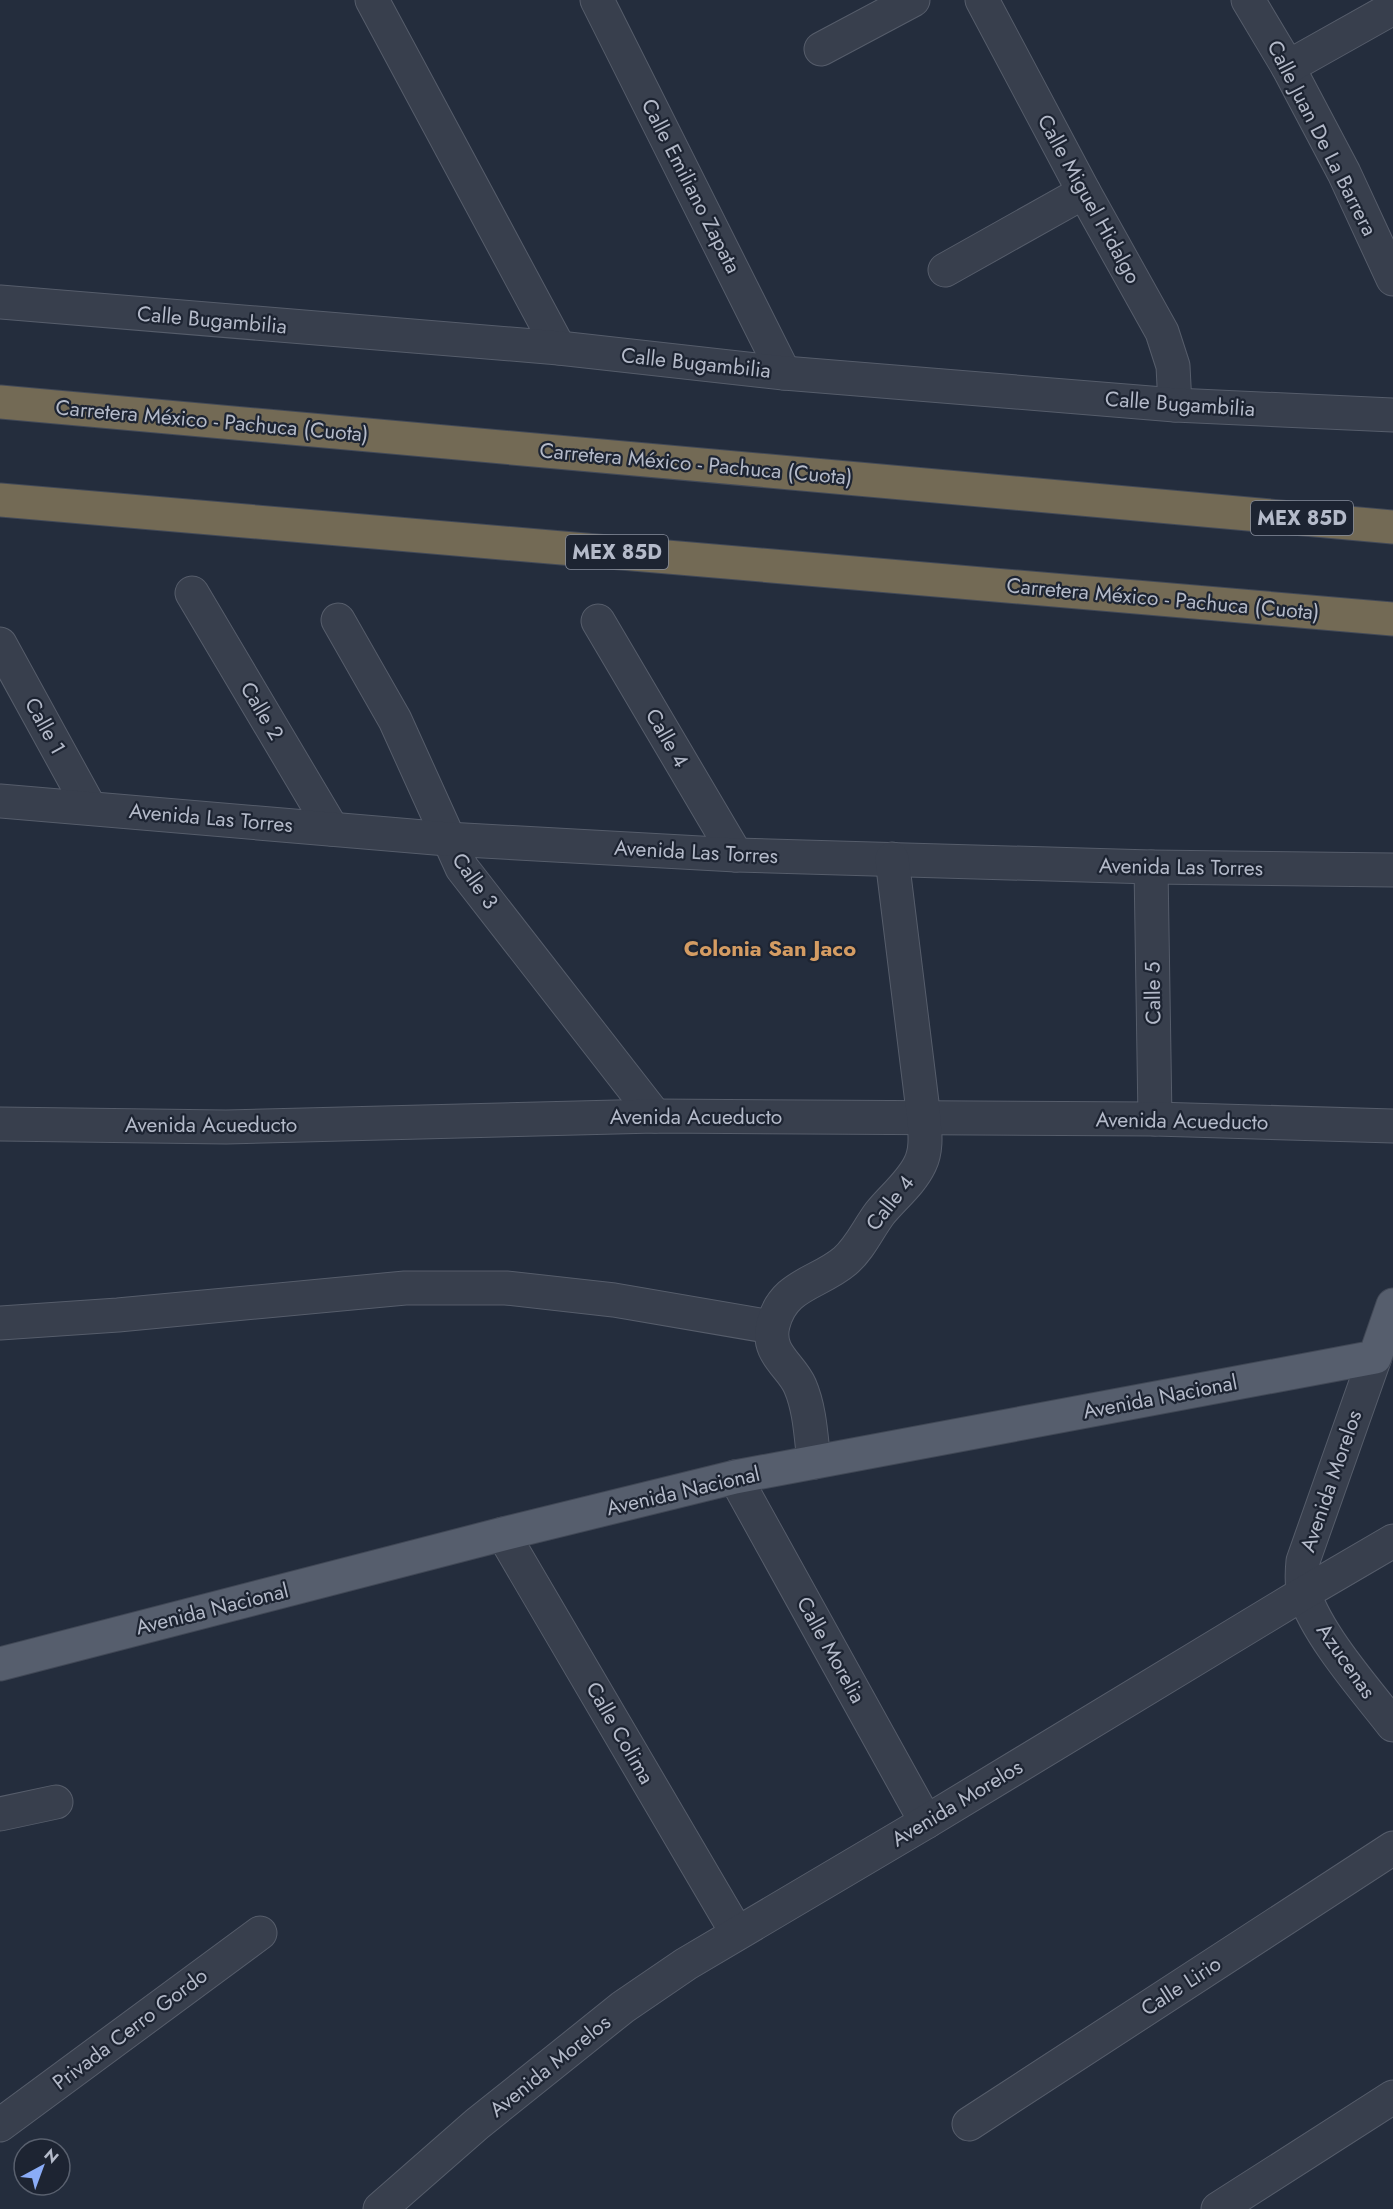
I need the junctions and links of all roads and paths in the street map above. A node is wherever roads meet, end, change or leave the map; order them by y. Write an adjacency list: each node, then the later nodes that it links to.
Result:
1 (372, 0): 13 (street)
2 (597, 0): 14 (street, Calle Emiliano Zapata)
3 (913, 0): 7 (street)
4 (982, 0): 9 (street, Calle Miguel Hidalgo)
5 (1248, 0): 8 (street, Calle Juan De La Barrera)
6 (1393, 8): 8 (street)
7 (820, 48)
8 (1288, 67): 11 (street, Calle Juan De La Barrera)
9 (1084, 192): 10 (street); 16 (street, Calle Miguel Hidalgo)
10 (945, 270)
11 (1392, 273)
12 (0, 302): 13 (street, Calle Bugambilia)
13 (559, 348): 14 (street, Calle Bugambilia)
14 (784, 373): 16 (street, Calle Bugambilia)
15 (0, 402): 19 (highway, Carretera México - Pachuca (Cuota) / MEX 85D)
16 (1175, 405): 17 (street, Calle Bugambilia)
17 (1393, 415)
18 (0, 500): 21 (highway, Carretera México - Pachuca (Cuota) / MEX 85D)
19 (1393, 526)
20 (192, 592): 27 (street, Calle 2)
21 (1393, 619)
22 (338, 620): 28 (street, Calle 3)
23 (598, 621): 29 (street, Calle 4)
24 (0, 645): 26 (street, Calle 1)
25 (0, 801): 26 (street, Avenida Las Torres)
26 (90, 808): 27 (street, Avenida Las Torres)
27 (332, 829): 28 (street, Avenida Las Torres)
28 (447, 839): 29 (street, Avenida Las Torres); 33 (street, Calle 3)
29 (736, 855): 30 (street, Avenida Las Torres)
30 (892, 859): 31 (street, Avenida Las Torres); 34 (street, Calle 4)
31 (1151, 867): 32 (street, Avenida Las Torres); 35 (street, Calle 5)
32 (1393, 870)
33 (655, 1116): 34 (street, Avenida Acueducto); 36 (street, Avenida Acueducto)
34 (924, 1119): 35 (street, Avenida Acueducto); 40 (street, Calle 4)
35 (1155, 1119): 37 (street, Avenida Acueducto)
36 (0, 1124)
37 (1393, 1125)
38 (1393, 1305): 41 (main road, Avenida Morelos)
39 (0, 1323): 40 (street)
40 (772, 1327): 42 (street)
41 (1375, 1357): 42 (main road, Avenida Nacional); 46 (street, Avenida Morelos)
42 (814, 1462): 43 (main road, Avenida Nacional)
43 (735, 1477): 44 (main road, Avenida Nacional); 51 (street, Calle Morelia)
44 (503, 1534): 47 (main road, Avenida Nacional); 54 (street, Calle Colima)
45 (1393, 1541): 46 (street)
46 (1304, 1593): 48 (street, Azucenas); 51 (street, Avenida Morelos)
47 (0, 1664)
48 (1393, 1725)
49 (56, 1802): 50 (street)
50 (0, 1815)
51 (926, 1822): 54 (street, Avenida Morelos)
52 (1393, 1848): 56 (street, Calle Lirio)
53 (260, 1933): 57 (street, Privada Cerro Gordo)
54 (737, 1933): 58 (street, Avenida Morelos)
55 (1393, 2097): 59 (street)
56 (969, 2124)
57 (0, 2125)
58 (380, 2209)
59 (1218, 2209)

